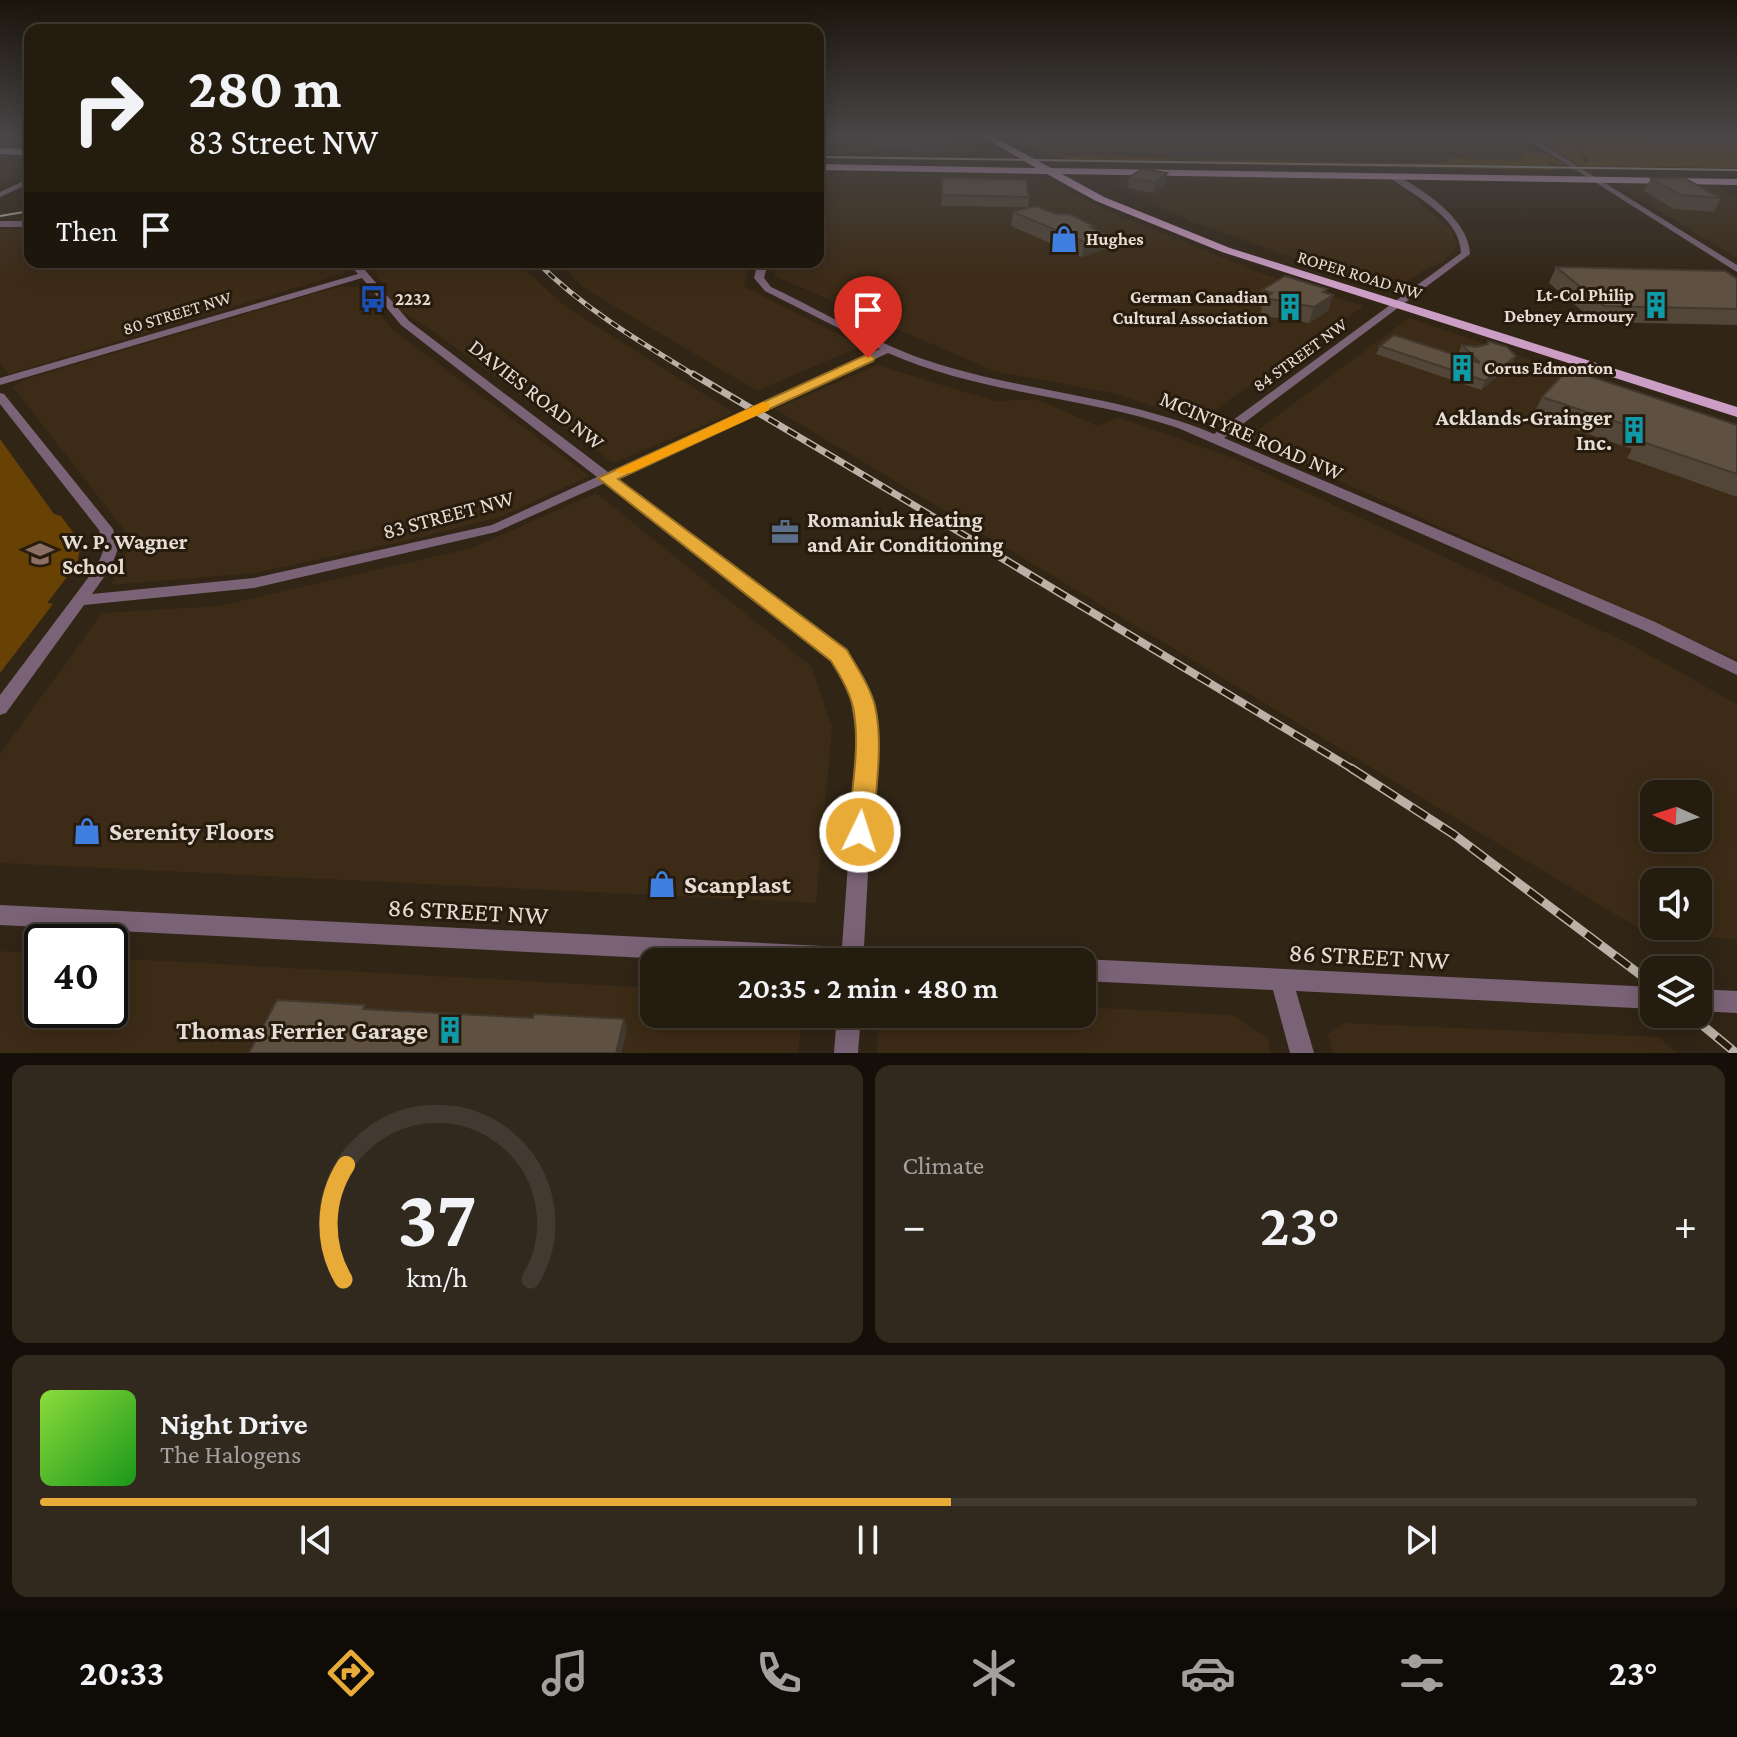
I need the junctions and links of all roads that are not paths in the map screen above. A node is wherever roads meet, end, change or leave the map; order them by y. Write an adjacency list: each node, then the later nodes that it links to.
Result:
1 (20, 185): 8 (street)
2 (1084, 185): 15 (main road, ROPER ROAD NW)
3 (1093, 185): 15 (main road, ROPER ROAD NW)
4 (1409, 185): 7 (street)
5 (1413, 185): 7 (street)
6 (1604, 185): 13 (street)
7 (1414, 189): 15 (street, 84 STREET NW)
8 (0, 195)
9 (0, 224): 10 (street)
10 (24, 224)
11 (358, 268): 14 (street, DAVIES ROAD NW)
12 (762, 268): 16 (street, MCINTYRE ROAD NW)
13 (1737, 269)
14 (363, 275): 17 (street, 80 STREET NW); 22 (street, DAVIES ROAD NW)
15 (1402, 304): 19 (main road, ROPER ROAD NW); 20 (main road, ROPER ROAD NW); 21 (street, 84 STREET NW)
16 (890, 348): 21 (street, MCINTYRE ROAD NW); 22 (street, 83 STREET NW)
17 (0, 382)
18 (0, 396): 23 (street)
19 (1737, 403)
20 (1737, 412)
21 (1215, 439): 24 (street, MCINTYRE ROAD NW)
22 (606, 478): 23 (street, 83 STREET NW); 27 (street, DAVIES ROAD NW)
23 (80, 600): 25 (street)
24 (1737, 669)
25 (0, 708)
26 (0, 915): 28 (street, 86 STREET NW)
27 (853, 948)
28 (640, 949)
29 (1096, 971): 30 (street, 86 STREET NW)
30 (1281, 980): 31 (street, 86 STREET NW); 36 (street)
31 (1640, 997)
32 (1712, 1001): 33 (street)
33 (1737, 1002)
34 (848, 1028): 35 (street)
35 (846, 1053)
36 (1302, 1053)

